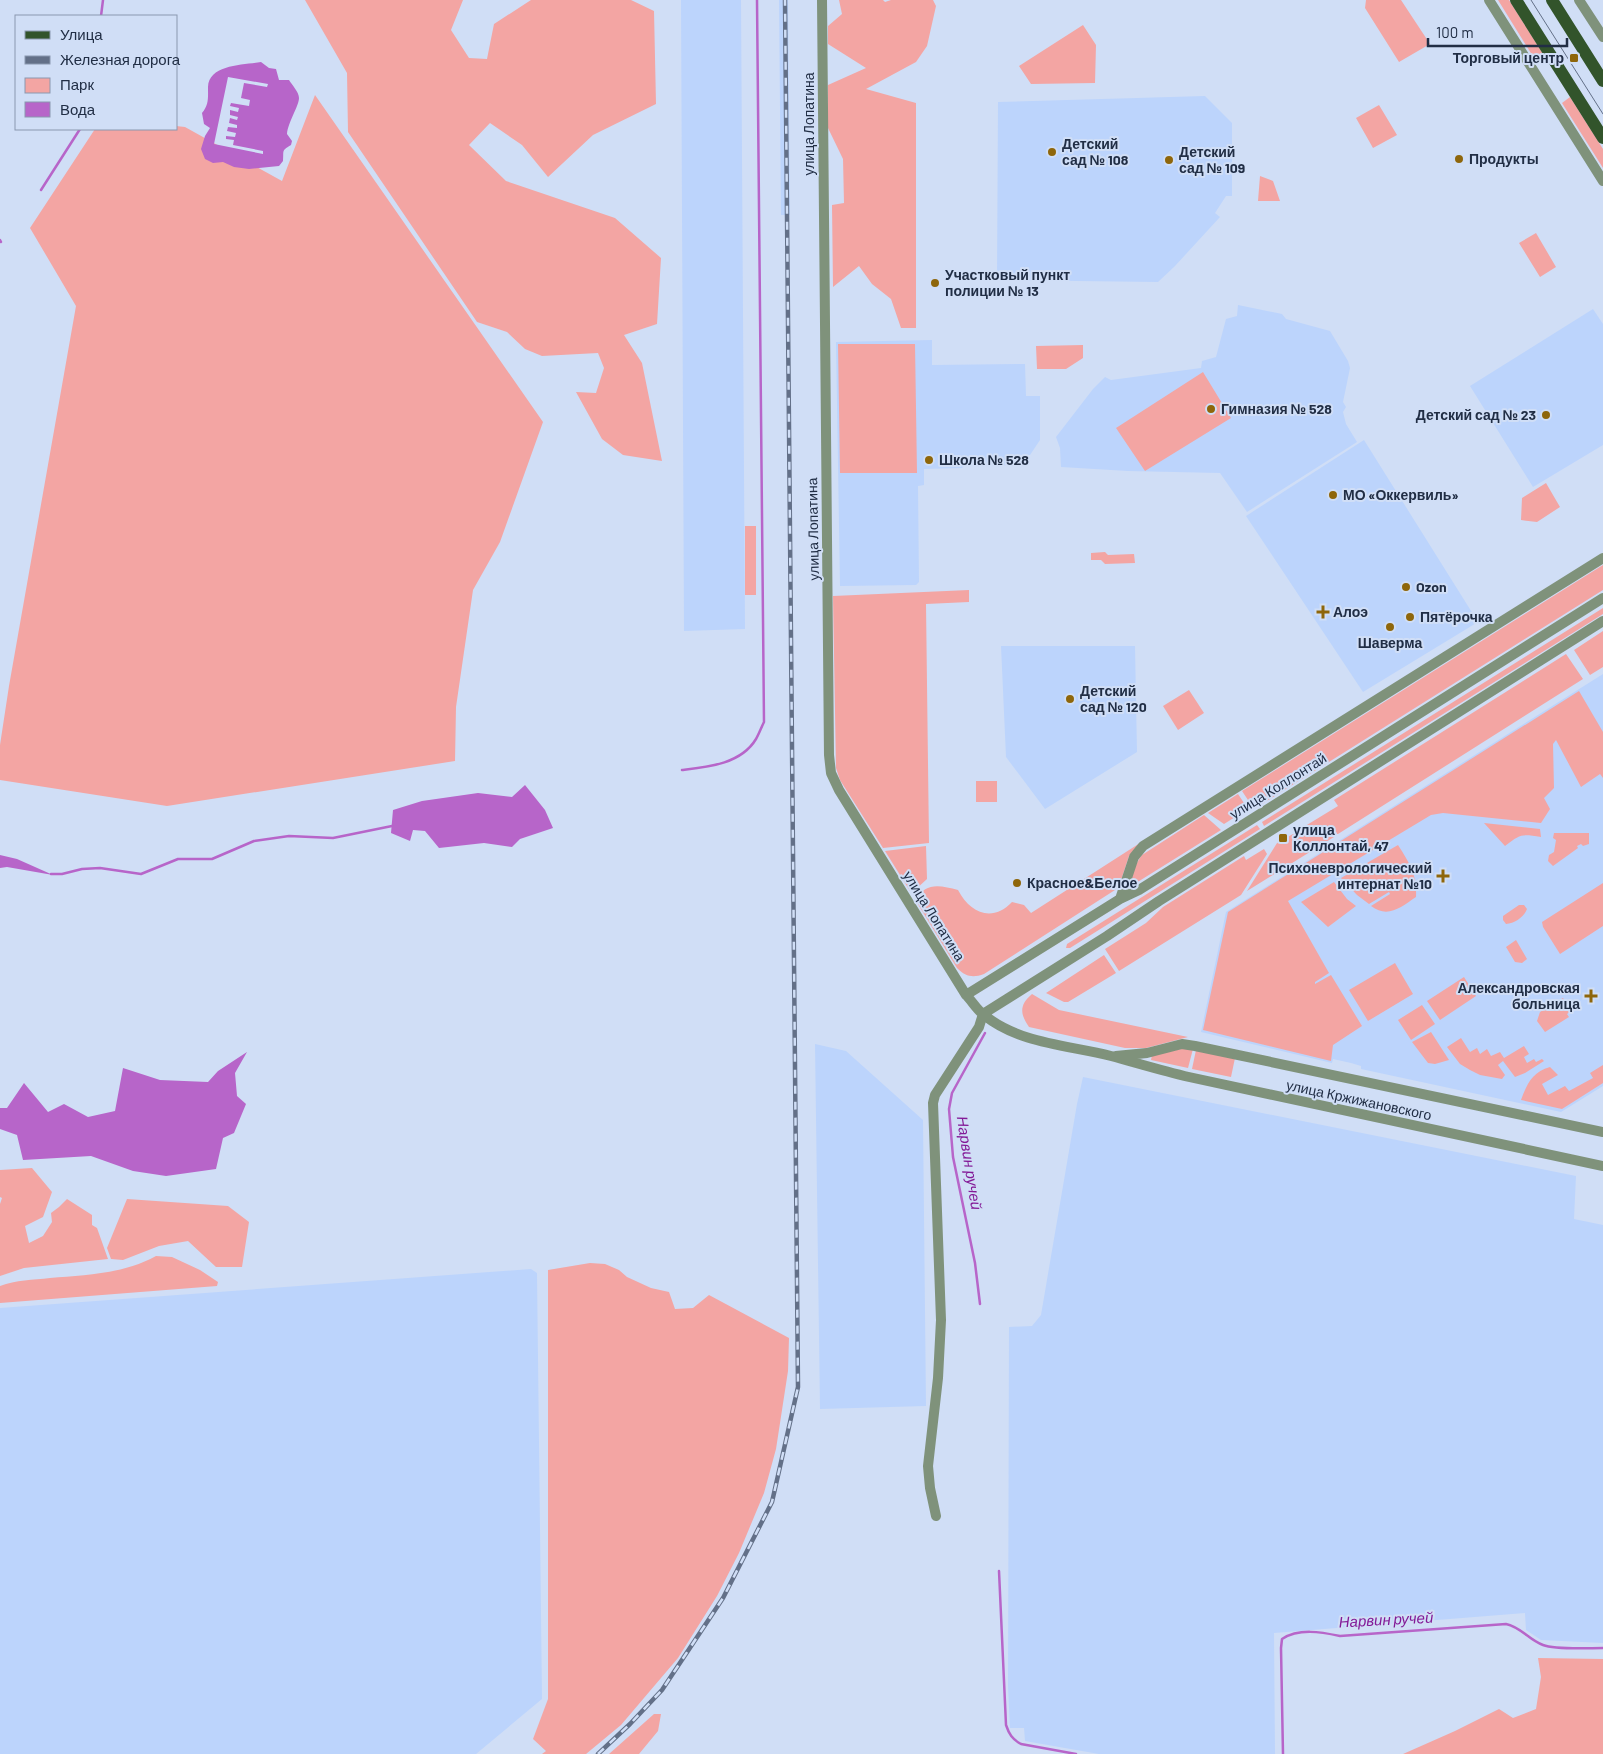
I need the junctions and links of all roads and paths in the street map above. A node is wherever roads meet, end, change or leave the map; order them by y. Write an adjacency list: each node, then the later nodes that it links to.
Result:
1 (822, 0): 14 (street, улица Лопатина)
2 (1489, 0): 9 (street)
3 (1516, 0): 8 (main road)
4 (1552, 0): 7 (main road)
5 (1579, 0): 6 (street)
6 (1603, 37)
7 (1603, 81)
8 (1603, 138)
9 (1603, 181)
10 (1603, 558): 13 (street)
11 (1603, 598): 13 (street, улица Коллонтай)
12 (1603, 622): 15 (street)
13 (1120, 900): 14 (street, улица Коллонтай)
14 (966, 995): 15 (street, улица Лопатина)
15 (982, 1014): 17 (street, улица Кржижановского); 21 (street)
16 (1147, 1053): 17 (street, улица Кржижановского); 18 (street); 19 (street, улица Кржижановского)
17 (1110, 1056): 18 (street, улица Кржижановского)
18 (1145, 1067): 20 (street, улица Кржижановского)
19 (1603, 1132)
20 (1603, 1166)
21 (936, 1516)

